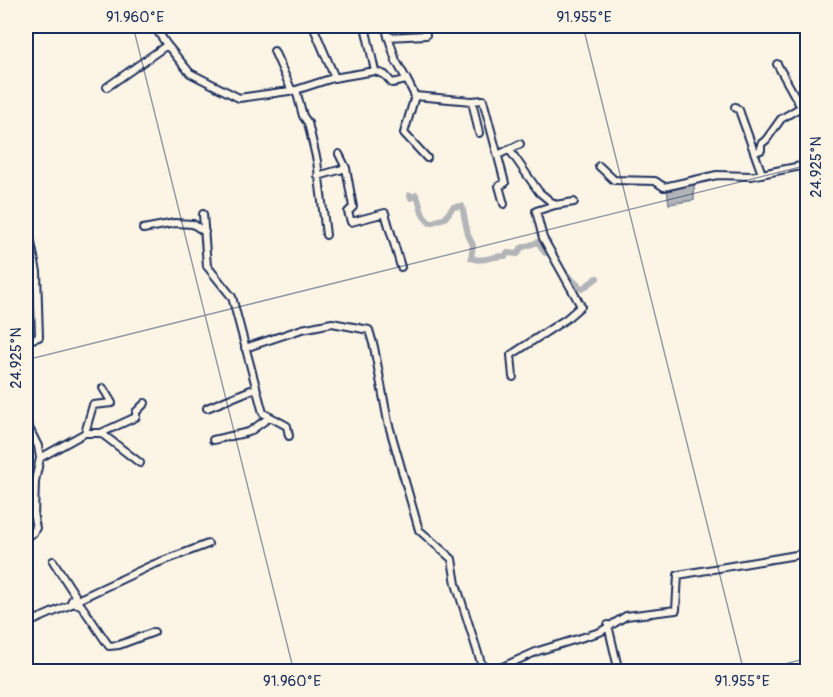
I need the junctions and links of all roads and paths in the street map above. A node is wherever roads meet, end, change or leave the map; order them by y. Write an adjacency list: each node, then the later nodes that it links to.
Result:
1 (154, 26): 7 (street)
2 (313, 26): 11 (street)
3 (365, 26): 10 (street)
4 (385, 26): 6 (street)
5 (424, 26): 6 (street)
6 (388, 37): 12 (street)
7 (167, 45): 13 (street); 14 (street)
8 (274, 51): 14 (street)
9 (777, 64): 21 (street)
10 (375, 71): 11 (street); 12 (street)
11 (335, 78): 14 (street)
12 (407, 80): 15 (street)
13 (107, 87)
14 (294, 90): 29 (street)
15 (415, 96): 16 (street); 24 (street)
16 (472, 101): 18 (street); 23 (street)
17 (735, 107): 21 (street)
18 (479, 133)
19 (520, 144): 20 (street)
20 (509, 149): 23 (street); 32 (street)
21 (754, 152): 28 (street)
22 (339, 154): 27 (street)
23 (498, 155): 31 (street)
24 (427, 158)
25 (807, 163): 28 (street)
26 (599, 166): 28 (street)
27 (346, 168): 29 (street); 38 (street)
28 (762, 174)
29 (318, 176): 37 (street)
30 (574, 202): 32 (street)
31 (504, 204)
32 (555, 206): 41 (street)
33 (203, 214): 36 (street)
34 (26, 219): 39 (street)
35 (143, 229): 36 (street)
36 (205, 232): 40 (street)
37 (326, 235)
38 (401, 267)
39 (26, 341)
40 (245, 348): 43 (street); 62 (street)
41 (513, 377)
42 (103, 388): 48 (street)
43 (256, 388): 45 (street); 46 (street)
44 (145, 403): 49 (street)
45 (207, 408)
46 (270, 417): 50 (street); 51 (street)
47 (26, 422): 52 (street)
48 (85, 433): 49 (street); 52 (street)
49 (101, 433): 53 (street)
50 (289, 436)
51 (213, 440)
52 (40, 458): 54 (street)
53 (140, 463)
54 (26, 537)
55 (208, 544): 58 (street)
56 (807, 556): 60 (street)
57 (53, 561): 58 (street)
58 (71, 603): 59 (street); 61 (street)
59 (26, 624)
60 (608, 625): 62 (street); 63 (street)
61 (154, 632)
62 (489, 672)
63 (619, 672)

